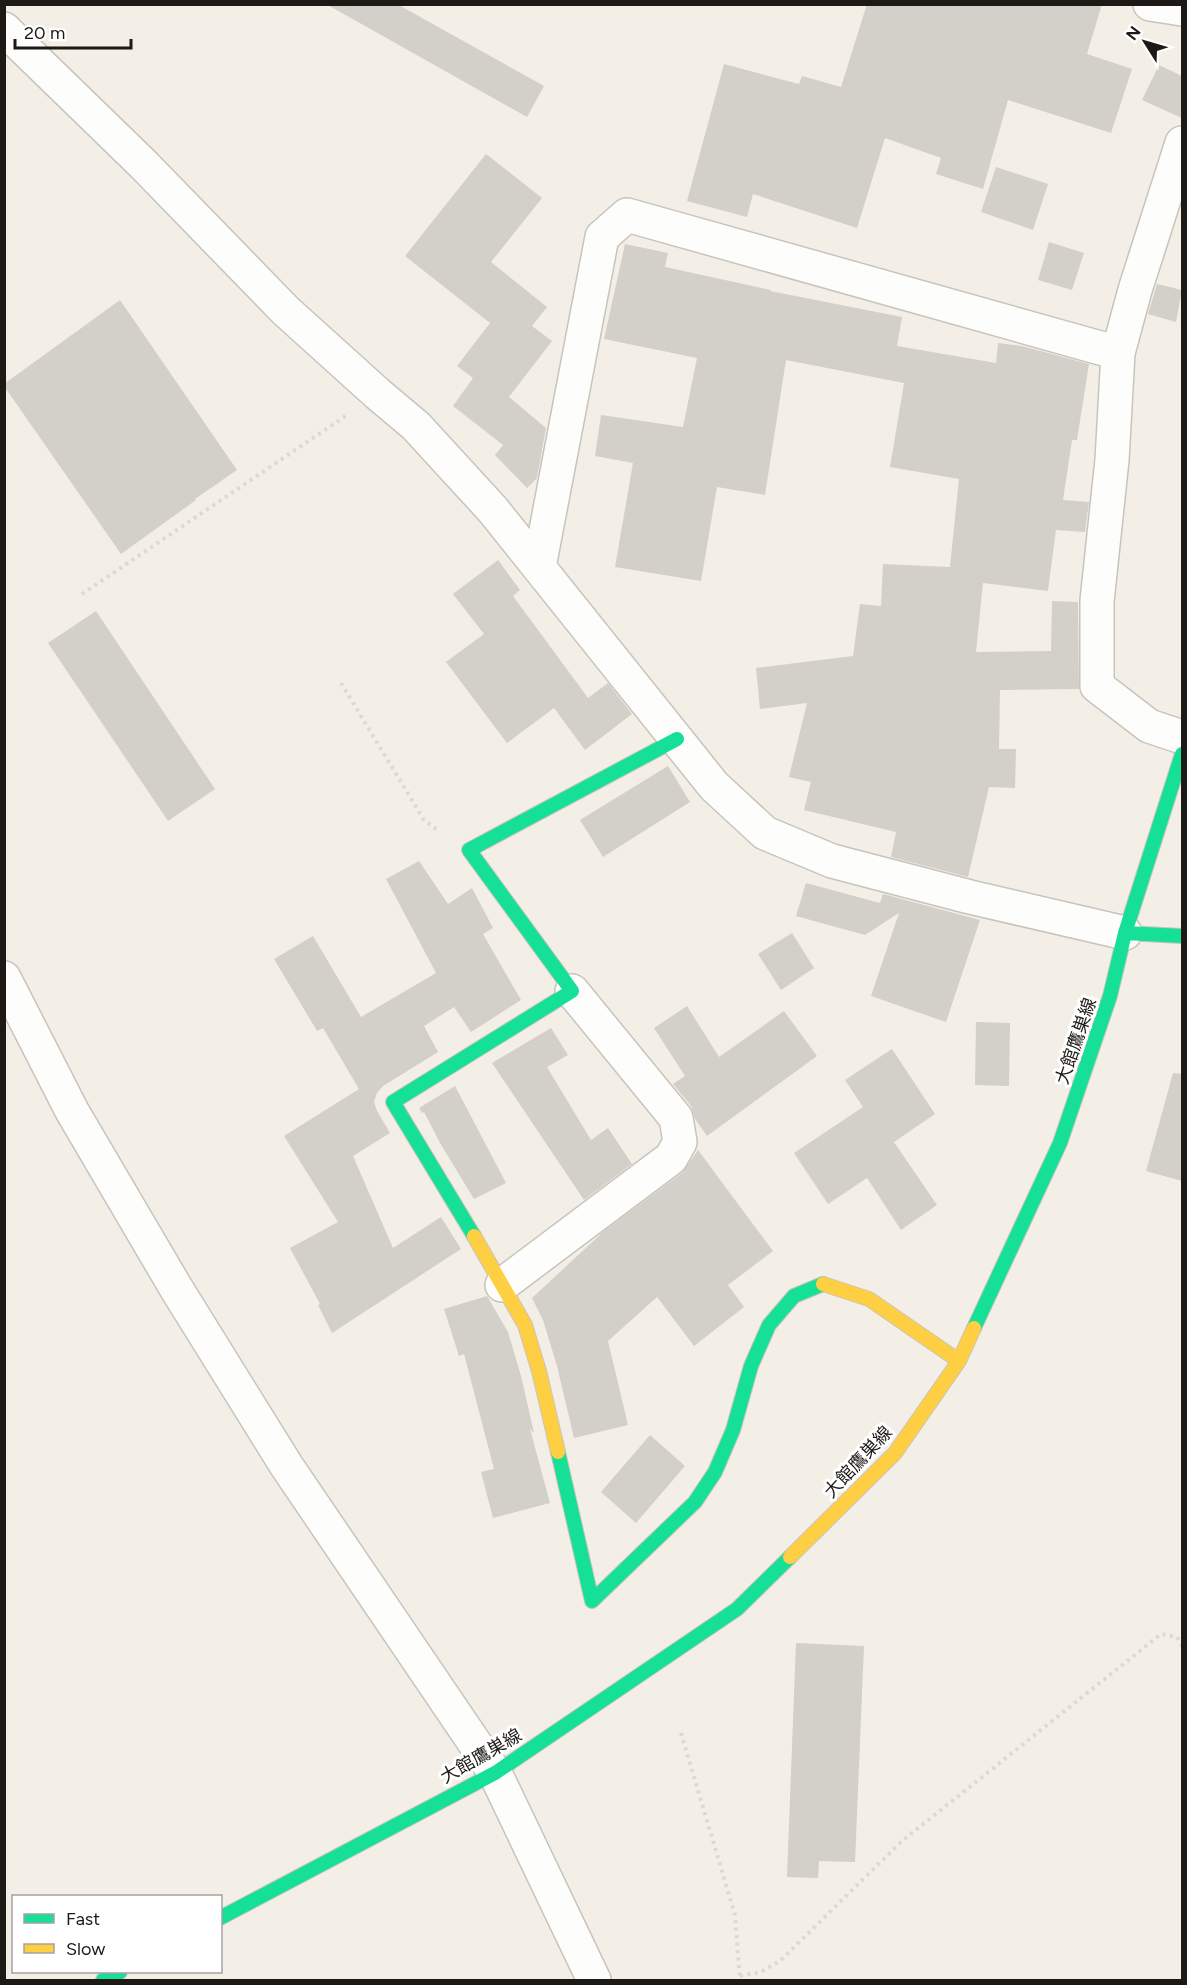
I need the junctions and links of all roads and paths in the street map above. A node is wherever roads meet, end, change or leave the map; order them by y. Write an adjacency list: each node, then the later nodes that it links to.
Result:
1 (1150, 4): 2 (street)
2 (1182, 9)
3 (4, 29): 6 (street)
4 (1182, 143): 5 (street)
5 (1118, 353): 7 (street); 10 (street)
6 (378, 394): 7 (street); 8 (path)
7 (539, 567): 11 (street)
8 (82, 594)
9 (341, 683): 13 (path)
10 (1182, 737)
11 (677, 739): 13 (street); 14 (street)
12 (1182, 754): 14 (street, 大館鷹巣線)
13 (469, 849): 17 (street)
14 (1125, 933): 15 (street); 19 (street, 大館鷹巣線)
15 (1182, 936)
16 (4, 978): 22 (street)
17 (572, 991): 18 (street); 18 (street)
18 (502, 1285): 19 (street)
19 (959, 1361): 22 (street, 大館鷹巣線)
20 (1182, 1646): 24 (path)
21 (681, 1733): 24 (path)
22 (495, 1773): 23 (street, 大館鷹巣線); 25 (street)
23 (222, 1917)
24 (740, 1978)
25 (594, 1980)

